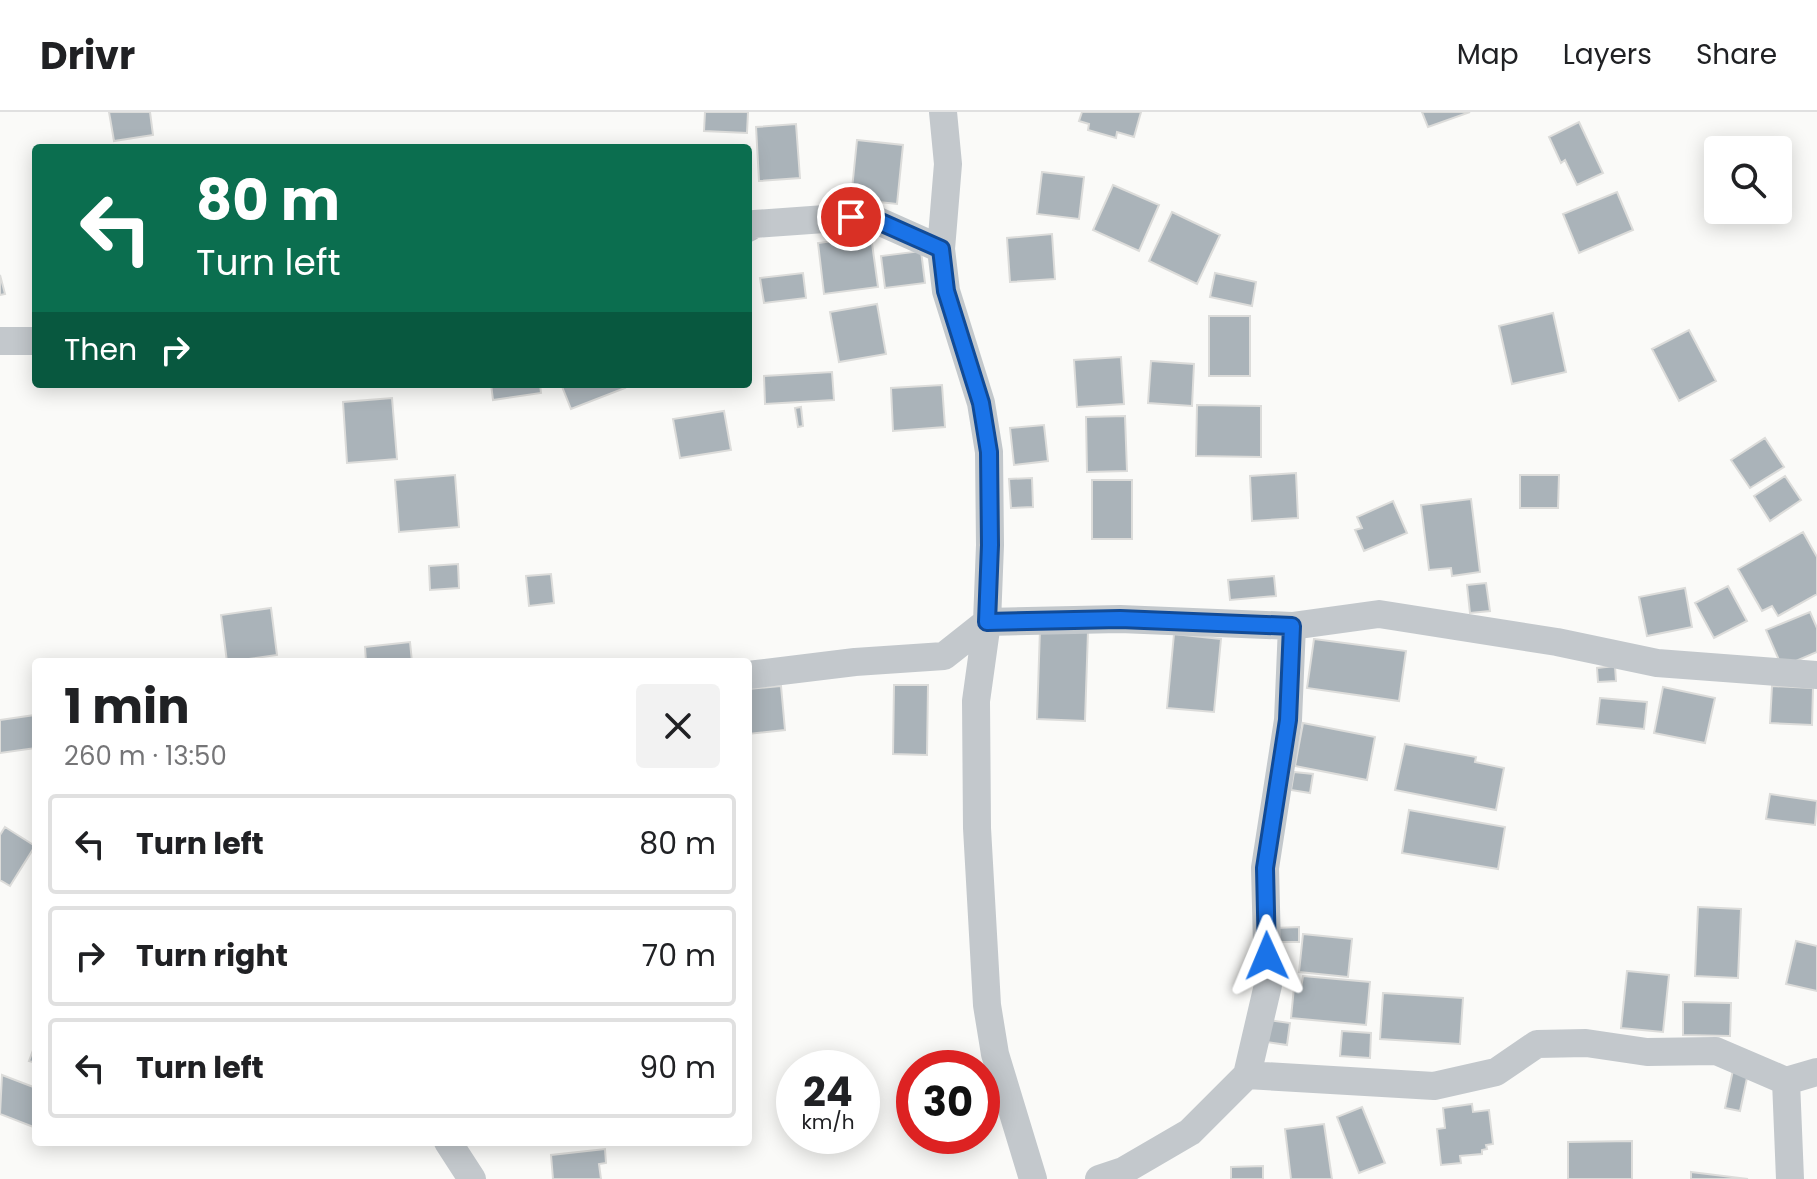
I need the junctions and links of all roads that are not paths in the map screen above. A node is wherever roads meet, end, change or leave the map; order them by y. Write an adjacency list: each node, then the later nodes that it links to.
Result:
1 (943, 112): 3 (street)
2 (752, 225): 3 (street)
3 (941, 249): 6 (street)
4 (0, 341): 5 (street)
5 (32, 341)
6 (987, 622): 7 (street); 8 (street); 15 (street)
7 (1292, 626): 9 (street); 11 (street)
8 (752, 675)
9 (1817, 675)
10 (1817, 1072): 12 (street)
11 (1247, 1075): 12 (street); 16 (street)
12 (1786, 1081): 17 (street)
13 (451, 1146): 14 (street)
14 (472, 1179)
15 (1033, 1179)
16 (1099, 1179)
17 (1790, 1179)

